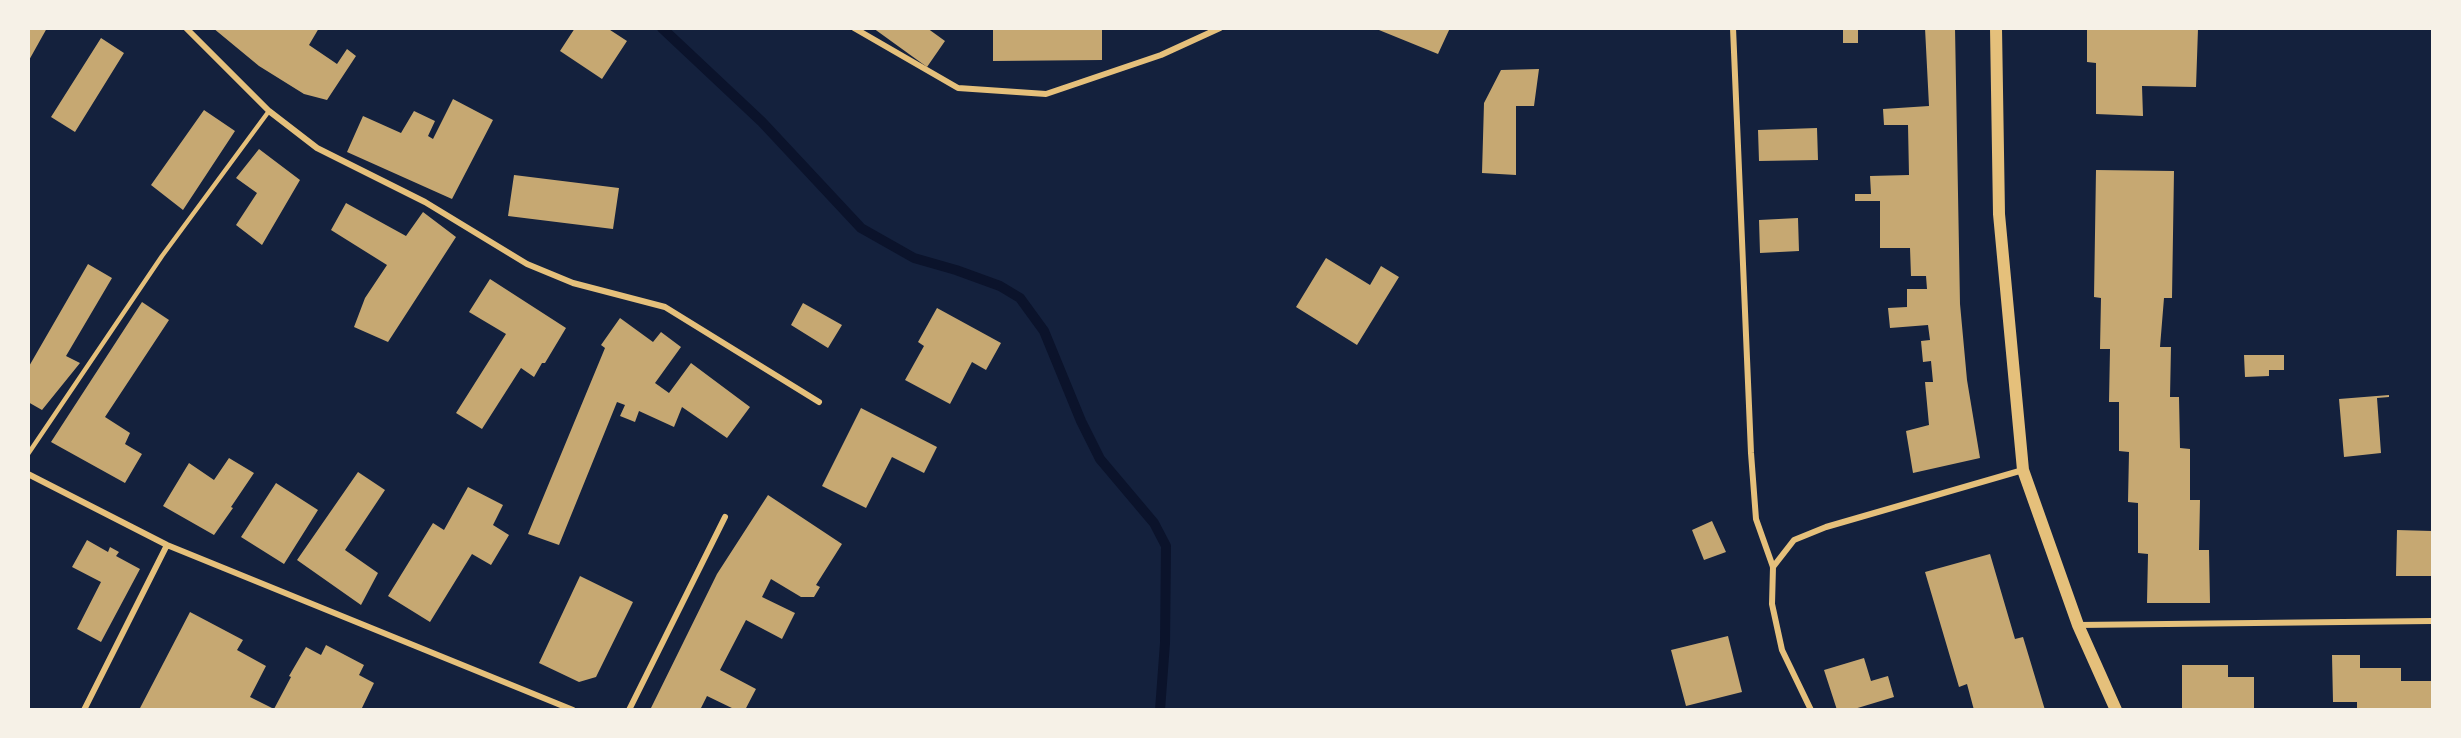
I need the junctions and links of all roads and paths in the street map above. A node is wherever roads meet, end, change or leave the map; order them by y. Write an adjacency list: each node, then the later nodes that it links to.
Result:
1 (186, 28): 6 (street)
2 (854, 28): 3 (street)
3 (1220, 28)
4 (1733, 28): 13 (street)
5 (1996, 28): 9 (main road)
6 (269, 111): 7 (street); 8 (lane)
7 (819, 402)
8 (28, 454)
9 (2023, 470): 13 (street); 15 (main road)
10 (28, 474): 12 (street)
11 (725, 517): 18 (street)
12 (167, 545): 16 (street); 17 (street)
13 (1773, 567): 19 (street)
14 (2433, 621): 15 (street)
15 (2078, 625): 20 (main road)
16 (84, 710)
17 (573, 710)
18 (629, 710)
19 (1811, 710)
20 (2116, 710)

